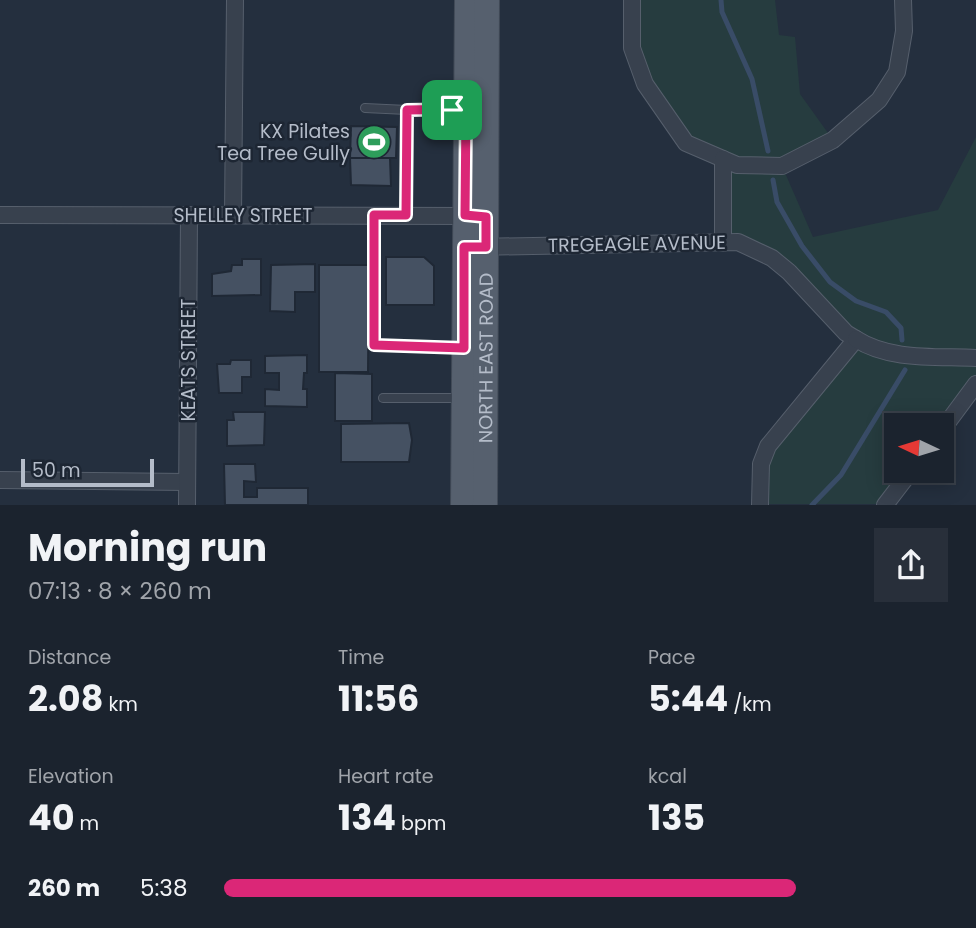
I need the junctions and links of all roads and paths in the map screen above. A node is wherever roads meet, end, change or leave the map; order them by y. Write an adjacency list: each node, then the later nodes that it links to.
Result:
1 (235, 0): 12 (street)
2 (467, 0): 7 (main road, NORTH EAST ROAD)
3 (487, 0): 15 (main road, NORTH EAST ROAD)
4 (632, 0): 9 (street)
5 (903, 0): 9 (street)
6 (365, 108): 8 (lane)
7 (466, 109): 8 (lane); 15 (main road, NORTH EAST ROAD)
8 (407, 110): 14 (lane)
9 (723, 159): 16 (street)
10 (0, 215): 11 (street, SHELLEY STREET)
11 (188, 215): 12 (street, SHELLEY STREET); 26 (street, KEATS STREET)
12 (233, 215): 13 (street, SHELLEY STREET)
13 (374, 215): 14 (street, SHELLEY STREET); 19 (lane)
14 (406, 215): 15 (street, SHELLEY STREET)
15 (475, 216): 17 (main road, NORTH EAST ROAD)
16 (723, 243): 17 (street, TREGEAGLE AVENUE); 18 (street, TREGEAGLE AVENUE)
17 (475, 247): 19 (main road, NORTH EAST ROAD); 30 (main road, NORTH EAST ROAD)
18 (856, 340): 20 (street, TREGEAGLE AVENUE); 31 (street)
19 (464, 348): 23 (main road, NORTH EAST ROAD)
20 (976, 358)
21 (976, 384): 24 (street)
22 (383, 398): 23 (lane)
23 (463, 398): 29 (main road, NORTH EAST ROAD)
24 (954, 414)
25 (0, 480): 26 (street)
26 (187, 482): 28 (street, KEATS STREET)
27 (902, 483): 32 (street)
28 (187, 505)
29 (463, 505)
30 (485, 505)
31 (760, 505)
32 (885, 505)

